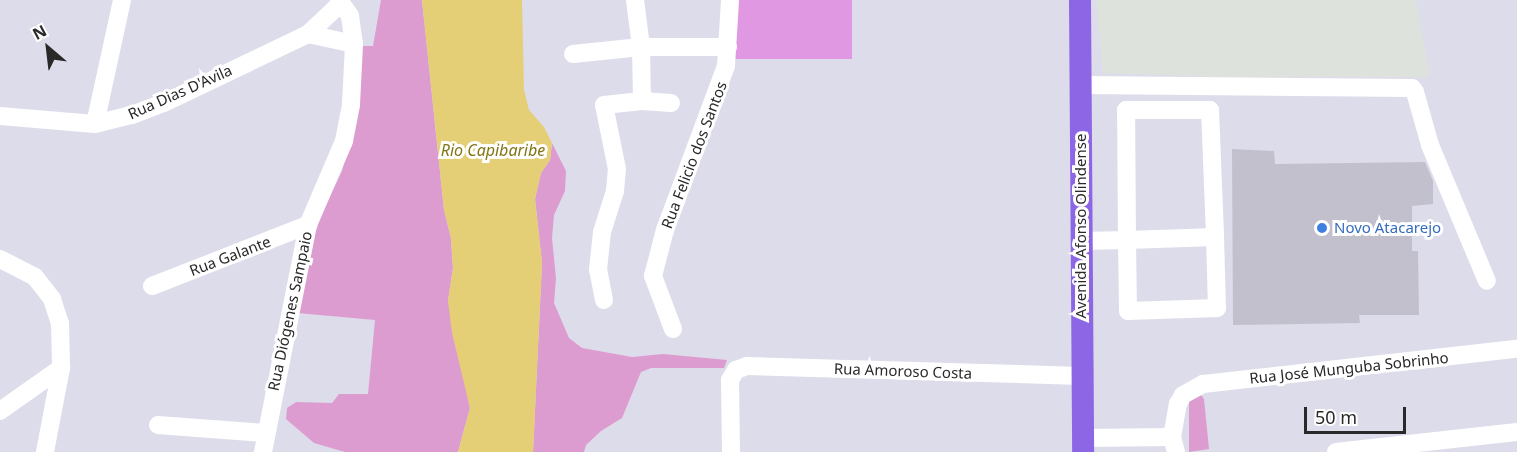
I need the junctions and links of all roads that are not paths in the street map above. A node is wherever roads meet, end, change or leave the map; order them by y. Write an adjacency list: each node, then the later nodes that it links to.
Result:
1 (122, 0): 15 (street)
2 (635, 0): 8 (street)
3 (730, 0): 9 (street, Rua Felicio dos Santos)
4 (1080, 0): 11 (main road, Avenida Afonso Olindense)
5 (340, 2): 6 (street, Rua Dias D'Avila); 7 (street, Rua Diógenes Sampaio)
6 (308, 34): 7 (street); 15 (street, Rua Dias D'Avila)
7 (354, 44): 16 (street, Rua Diógenes Sampaio)
8 (641, 47): 9 (street); 10 (street); 12 (street)
9 (728, 47): 24 (street, Rua Felicio dos Santos)
10 (573, 54)
11 (1080, 85): 19 (main road, Avenida Afonso Olindense); 21 (street)
12 (642, 101): 13 (street); 23 (street)
13 (671, 103)
14 (0, 116): 15 (street, Rua Dias D'Avila)
15 (95, 124)
16 (308, 225): 22 (street, Rua Galante); 31 (street, Rua Diógenes Sampaio)
17 (1215, 237): 18 (street); 18 (street); 18 (street)
18 (1127, 240): 19 (street)
19 (1082, 241): 27 (main road, Avenida Afonso Olindense)
20 (0, 260): 26 (street)
21 (1487, 280)
22 (152, 286)
23 (604, 300)
24 (673, 329)
25 (1517, 349): 33 (street, Rua José Munguba Sobrinho)
26 (61, 368): 28 (street); 34 (street)
27 (1082, 376): 32 (main road, Avenida Afonso Olindense); 36 (street, Rua Amoroso Costa)
28 (0, 411)
29 (158, 425): 31 (street)
30 (1517, 432): 37 (street)
31 (265, 433): 35 (street, Rua Diógenes Sampaio)
32 (1083, 445): 33 (street)
33 (1174, 445)
34 (45, 452)
35 (263, 452)
36 (731, 452)
37 (1336, 452)

